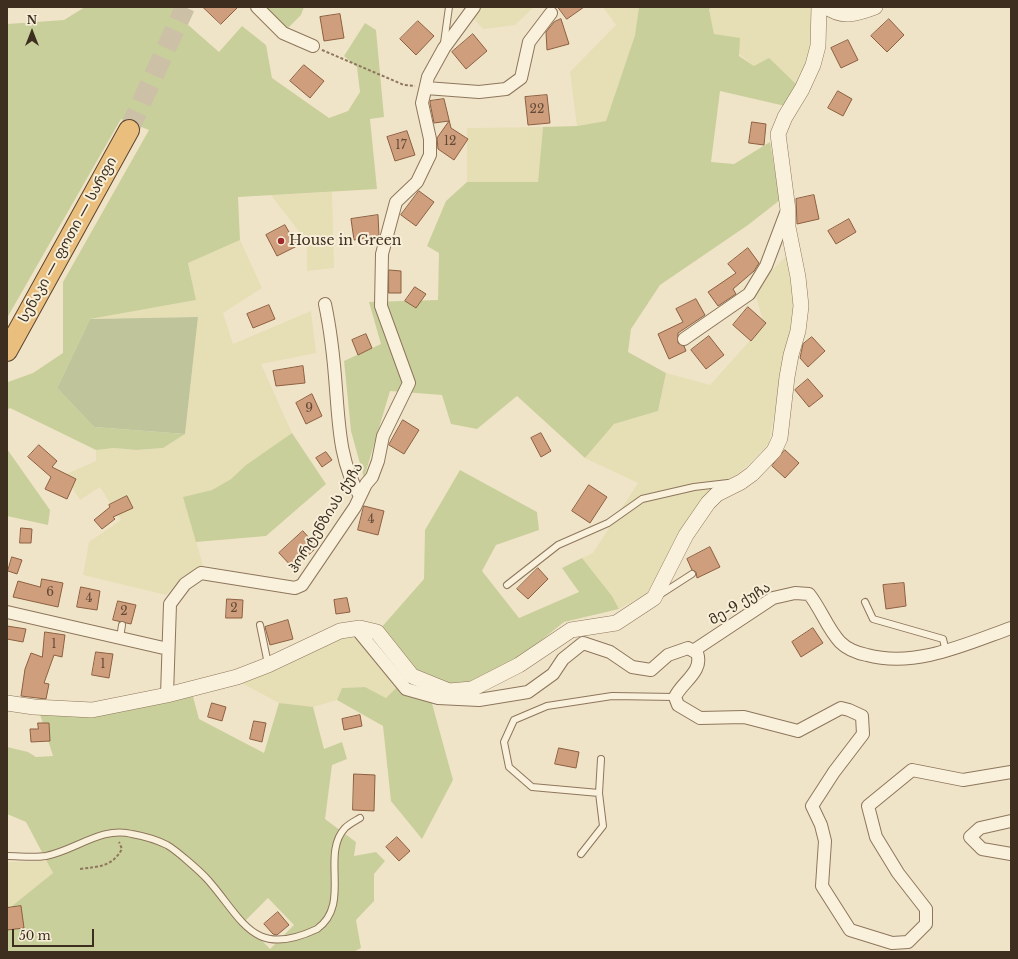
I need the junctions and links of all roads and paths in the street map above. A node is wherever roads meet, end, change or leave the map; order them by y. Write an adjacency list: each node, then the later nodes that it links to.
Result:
1 (258, 7): 8 (street)
2 (449, 7): 9 (lane)
3 (474, 7): 9 (street, ჰორტენზიას ქუჩა)
4 (819, 7): 12 (street)
5 (827, 7): 6 (street)
6 (875, 7)
7 (551, 13): 10 (street)
8 (313, 46): 10 (path)
9 (442, 53): 10 (street, ჰორტენზიას ქუჩა)
10 (426, 88): 17 (street, ჰორტენზიას ქუჩა)
11 (129, 130): 15 (highway, სენაკი — ფოთი — სარფი)
12 (788, 210): 14 (street); 16 (street)
13 (325, 304): 17 (street)
14 (684, 339)
15 (7, 351)
16 (741, 482): 19 (lane); 20 (street)
17 (360, 496): 28 (street, ჰორტენზიას ქუჩა)
18 (692, 574): 20 (lane)
19 (507, 585)
20 (654, 598): 25 (street)
21 (865, 602): 30 (lane)
22 (7, 612): 27 (street)
23 (122, 625): 27 (lane)
24 (260, 625): 31 (lane)
25 (360, 628): 29 (street); 31 (street)
26 (1011, 628): 30 (street, მე-9 ქუჩა)
27 (120, 638): 28 (street)
28 (168, 649): 32 (street, ჰორტენზიას ქუჩა)
29 (693, 651): 30 (street, მე-9 ქუჩა); 33 (street)
30 (946, 652)
31 (268, 665): 32 (street)
32 (167, 695): 34 (street)
33 (675, 697): 36 (street); 37 (lane)
34 (7, 702)
35 (601, 759): 37 (lane)
36 (1011, 772)
37 (600, 793): 41 (lane)
38 (360, 818): 46 (lane)
39 (1011, 820): 42 (street)
40 (115, 841): 44 (path)
41 (581, 854)
42 (1011, 854)
43 (7, 856): 45 (lane)
44 (80, 869)
45 (262, 945)
46 (289, 945)

